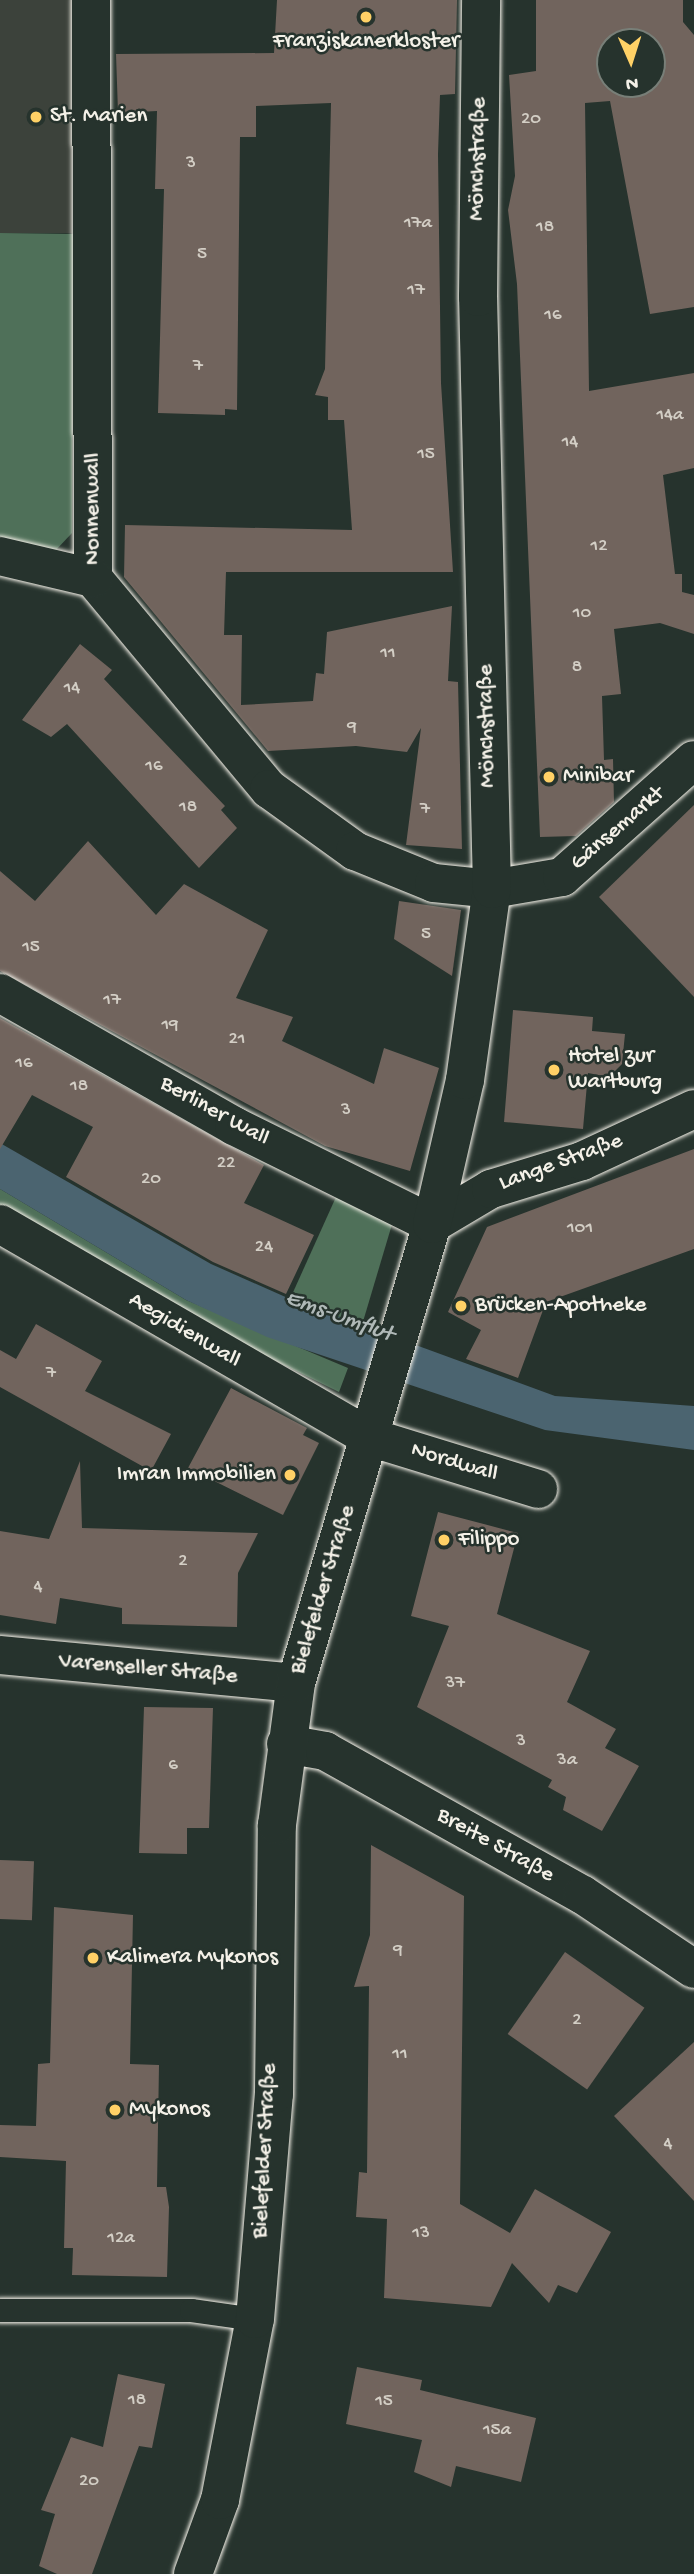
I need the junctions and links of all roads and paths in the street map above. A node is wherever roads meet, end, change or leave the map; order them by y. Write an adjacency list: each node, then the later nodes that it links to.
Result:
1 (91, 0): 4 (street, Nonnenwall)
2 (481, 0): 6 (street, Mönchstraße)
3 (0, 556): 4 (street)
4 (93, 578): 6 (street, Nonnenwall)
5 (694, 760): 6 (street, Gänsemarkt)
6 (492, 889): 10 (street, Mönchstraße)
7 (0, 993): 10 (street, Berliner Wall)
8 (694, 1109): 10 (street, Lange Straße)
9 (0, 1224): 11 (street, Aegidienwall)
10 (432, 1224): 11 (street, Mönchstraße)
11 (373, 1424): 12 (street, Nordwall); 14 (street, Bielefelder Straße)
12 (538, 1489)
13 (0, 1655): 14 (street, Varenseller Straße)
14 (296, 1683): 15 (street, Bielefelder Straße)
15 (286, 1744): 16 (street, Breite Straße); 18 (street, Bielefelder Straße)
16 (694, 1969)
17 (0, 2310): 18 (lane)
18 (255, 2319): 19 (street, Bielefelder Straße)
19 (193, 2574)

